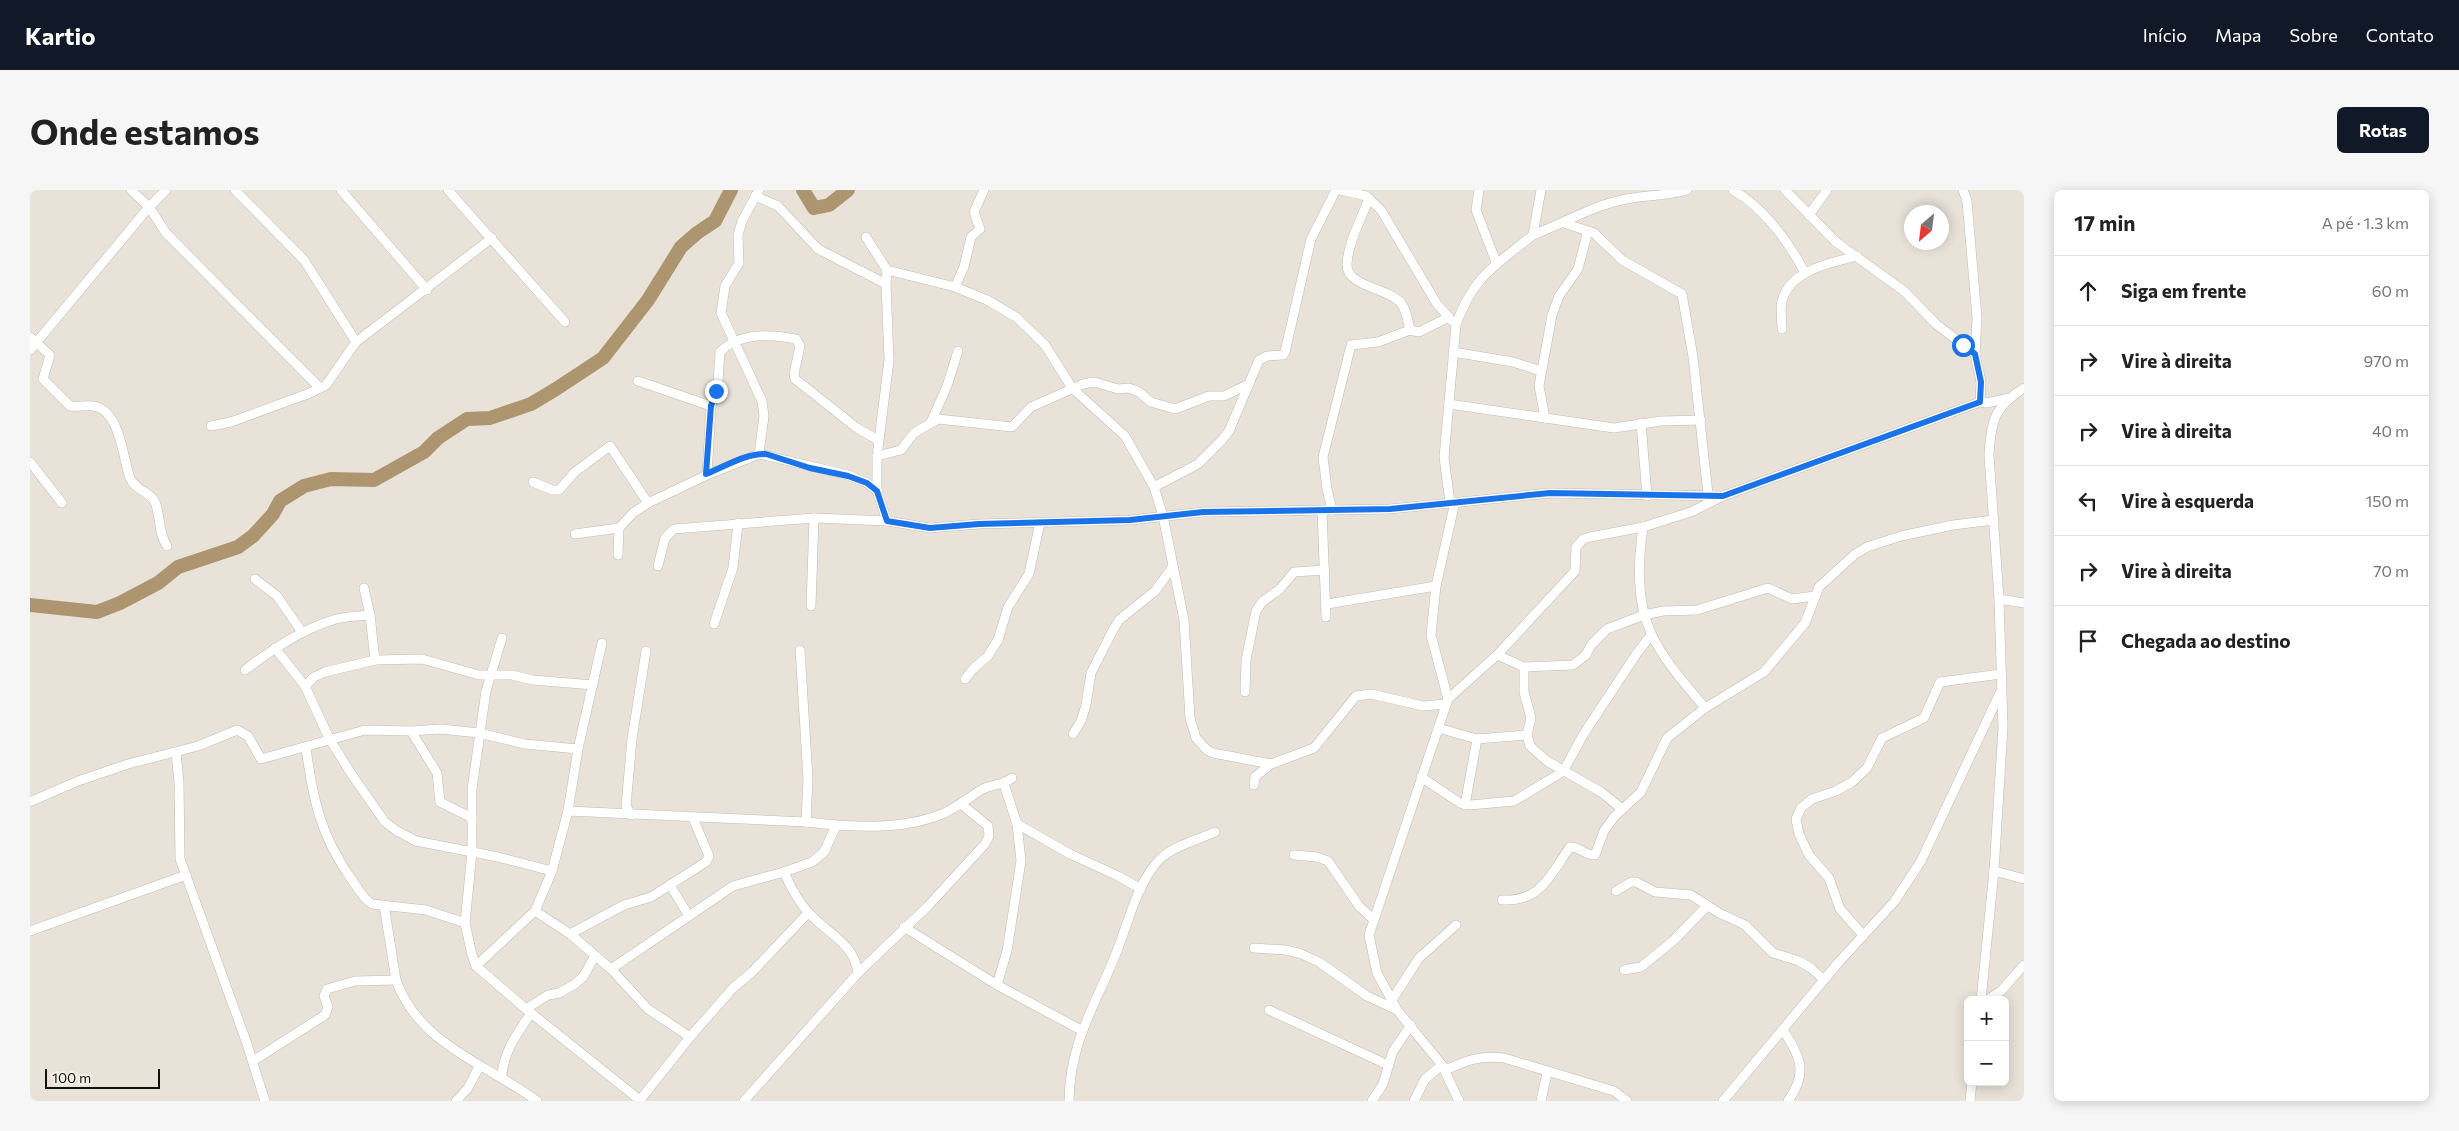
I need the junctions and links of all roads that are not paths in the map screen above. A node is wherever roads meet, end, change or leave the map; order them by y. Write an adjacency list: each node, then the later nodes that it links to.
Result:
1 (131, 190): 18 (street)
2 (166, 190): 18 (street)
3 (235, 190): 38 (street)
4 (341, 190): 31 (street)
5 (448, 190): 24 (street)
6 (1336, 190): 46 (street)
7 (1340, 190): 17 (street)
8 (1478, 190): 26 (street)
9 (1541, 190): 22 (street)
10 (1687, 190): 20 (street)
11 (1733, 190): 28 (street)
12 (1784, 190): 19 (street)
13 (1827, 190): 19 (street)
14 (1963, 190): 43 (street)
15 (982, 191): 30 (street)
16 (757, 193): 29 (street); 39 (street)
17 (1368, 195): 32 (street); 36 (street)
18 (149, 207): 37 (street); 47 (street)
19 (1810, 215): 25 (street)
20 (1564, 223): 21 (street); 22 (street)
21 (1588, 231): 44 (street); 56 (street)
22 (1533, 236): 26 (street)
23 (866, 237): 27 (street)
24 (492, 238): 31 (street); 33 (street)
25 (1857, 256): 28 (street); 43 (street)
26 (1496, 262): 34 (street)
27 (887, 270): 29 (street); 30 (street)
28 (1805, 273): 35 (street)
29 (886, 284): 60 (street)
30 (956, 287): 48 (street)
31 (427, 290): 38 (street)
32 (1449, 317): 34 (street); 36 (street)
33 (565, 322)
34 (1456, 325): 42 (street)
35 (1782, 329)
36 (1410, 330): 75 (street)
37 (34, 340): 40 (street); 85 (street)
38 (356, 342): 47 (street)
39 (733, 342): 53 (street); 60 (street); 61 (street)
40 (30, 350)
41 (958, 351): 57 (street)
42 (1454, 352): 44 (street); 52 (street)
43 (1975, 354): 51 (street)
44 (1541, 371): 55 (street)
45 (638, 381): 53 (street)
46 (1249, 384): 48 (street); 66 (street)
47 (320, 388): 59 (street)
48 (1072, 388): 57 (street); 66 (street)
49 (2023, 390): 50 (street)
50 (2010, 398): 51 (street); 54 (street)
51 (1983, 403): 54 (street); 70 (street)
52 (1449, 404): 55 (street); 73 (street)
53 (711, 406): 64 (street)
54 (1996, 413): 78 (street)
55 (1546, 418): 58 (street)
56 (1701, 420): 58 (street); 68 (street)
57 (931, 422): 62 (street)
58 (1641, 423): 69 (street)
59 (211, 426)
60 (878, 440): 62 (street)
61 (759, 454): 64 (street); 67 (street)
62 (877, 456): 67 (street)
63 (30, 462): 72 (street)
64 (706, 474): 71 (street)
65 (533, 482): 71 (street)
66 (1154, 487): 76 (street)
67 (877, 491): 79 (street)
68 (1708, 494): 69 (street); 70 (street)
69 (1647, 496): 73 (street)
70 (1723, 496): 82 (street)
71 (648, 502): 83 (street)
72 (62, 503)
73 (1452, 503): 75 (street); 91 (street)
74 (1322, 510): 75 (street); 76 (street); 89 (street)
75 (1332, 510)
76 (1163, 516): 80 (street); 88 (street)
77 (814, 518): 79 (street); 81 (street); 97 (street)
78 (1994, 520): 93 (street); 94 (street)
79 (887, 521): 80 (street)
80 (1040, 522): 115 (street)
81 (738, 523): 87 (street); 101 (street)
82 (1643, 527): 99 (street); 109 (street)
83 (619, 528): 84 (street); 86 (street)
84 (575, 534)
85 (167, 546)
86 (618, 555)
87 (658, 566)
88 (1172, 568): 125 (street); 132 (street)
89 (1325, 570): 96 (street); 119 (street)
90 (255, 579): 102 (street)
91 (1436, 586): 96 (street); 120 (street)
92 (364, 588): 98 (street)
93 (1815, 596): 99 (street); 121 (street)
94 (1999, 599): 95 (street); 114 (street)
95 (2024, 603)
96 (1327, 604): 100 (street)
97 (811, 606)
98 (370, 615): 102 (street); 110 (street)
99 (1644, 615): 103 (street); 111 (street)
100 (1326, 617)
101 (714, 624)
102 (302, 632): 106 (street)
103 (1651, 635): 121 (street); 133 (street)
104 (502, 638): 113 (street)
105 (602, 643): 117 (street)
106 (275, 648): 112 (street); 116 (street)
107 (800, 650): 148 (street)
108 (646, 651): 141 (street)
109 (1497, 655): 111 (street); 120 (street)
110 (375, 660): 113 (street); 116 (street)
111 (1524, 667): 126 (street)
112 (245, 670)
113 (492, 674): 117 (street); 124 (street)
114 (2000, 674): 118 (street); 174 (street)
115 (965, 679)
116 (305, 686): 127 (street)
117 (593, 686): 130 (street)
118 (2001, 690): 155 (street); 174 (street)
119 (1245, 692)
120 (1447, 702): 122 (street); 132 (street)
121 (1705, 708): 142 (street)
122 (1438, 728): 128 (street); 135 (street)
123 (411, 731): 124 (street); 127 (street); 146 (street)
124 (479, 733): 130 (street); 146 (street)
125 (1073, 734)
126 (1528, 735): 128 (street); 133 (street)
127 (329, 738): 129 (street); 152 (street)
128 (1478, 739): 140 (street)
129 (306, 748): 131 (street); 163 (street)
130 (578, 749): 143 (street)
131 (176, 752): 138 (street); 157 (street)
132 (1271, 764): 137 (street)
133 (1564, 770): 140 (street); 142 (street)
134 (1012, 778): 136 (street)
135 (1421, 778): 140 (street); 168 (street)
136 (1004, 784): 139 (street); 149 (street)
137 (1254, 785)
138 (30, 802)
139 (961, 804): 150 (street); 171 (street)
140 (1465, 805)
141 (626, 806): 144 (street); 145 (street)
142 (1622, 809): 162 (street)
143 (568, 811): 144 (street); 154 (street)
144 (620, 815): 145 (street)
145 (631, 816): 147 (street)
146 (472, 818): 152 (street)
147 (693, 818): 148 (street); 159 (street)
148 (806, 822): 150 (street)
149 (1018, 824): 160 (street); 184 (street)
150 (836, 826): 156 (street)
151 (1215, 832): 160 (street)
152 (472, 852): 154 (street); 169 (street)
153 (1294, 854): 168 (street)
154 (552, 871): 165 (street)
155 (1994, 871): 158 (street); 185 (street)
156 (784, 872): 166 (street); 167 (street)
157 (186, 875): 172 (street); 195 (street)
158 (2024, 879)
159 (670, 885): 167 (street); 173 (street)
160 (1141, 889): 192 (street)
161 (1616, 891): 164 (street)
162 (1502, 900)
163 (384, 905): 169 (street); 182 (street)
164 (1707, 906): 180 (street); 183 (street)
165 (535, 911): 173 (street); 178 (street)
166 (808, 913): 181 (street); 194 (street)
167 (689, 916): 179 (street)
168 (1373, 919): 187 (street)
169 (465, 923): 178 (street)
170 (1456, 925): 187 (street)
171 (904, 927): 181 (street); 184 (street)
172 (30, 931)
173 (570, 934): 176 (street)
174 (1863, 935): 183 (street)
175 (1254, 948): 189 (street)
176 (595, 956): 179 (street); 190 (street)
177 (2024, 965): 186 (street)
178 (476, 966): 190 (street)
179 (611, 968): 194 (street)
180 (1624, 970)
181 (858, 972): 206 (street)
182 (396, 980): 195 (street); 197 (street)
183 (1824, 980): 193 (street)
184 (997, 985): 192 (street)
185 (1980, 996)
186 (1993, 996)
187 (1392, 1000): 189 (street)
188 (1269, 1010): 196 (street)
189 (1397, 1010): 191 (street)
190 (529, 1011): 200 (street); 202 (street)
191 (1411, 1025): 196 (street); 198 (street)
192 (1081, 1030): 207 (street)
193 (1783, 1030): 213 (street); 214 (street)
194 (690, 1037): 202 (street)
195 (253, 1061): 203 (street)
196 (1388, 1065): 208 (street)
197 (479, 1067): 200 (street); 204 (street)
198 (1444, 1067): 199 (street); 209 (street); 210 (street)
199 (1547, 1073): 211 (street); 212 (street)
200 (502, 1078): 205 (street)
201 (1972, 1086): 215 (street)
202 (641, 1100)
203 (265, 1101)
204 (456, 1101)
205 (537, 1101)
206 (744, 1101)
207 (1069, 1101)
208 (1372, 1101)
209 (1414, 1101)
210 (1459, 1101)
211 (1541, 1101)
212 (1627, 1101)
213 (1723, 1101)
214 (1788, 1101)
215 (1970, 1101)

